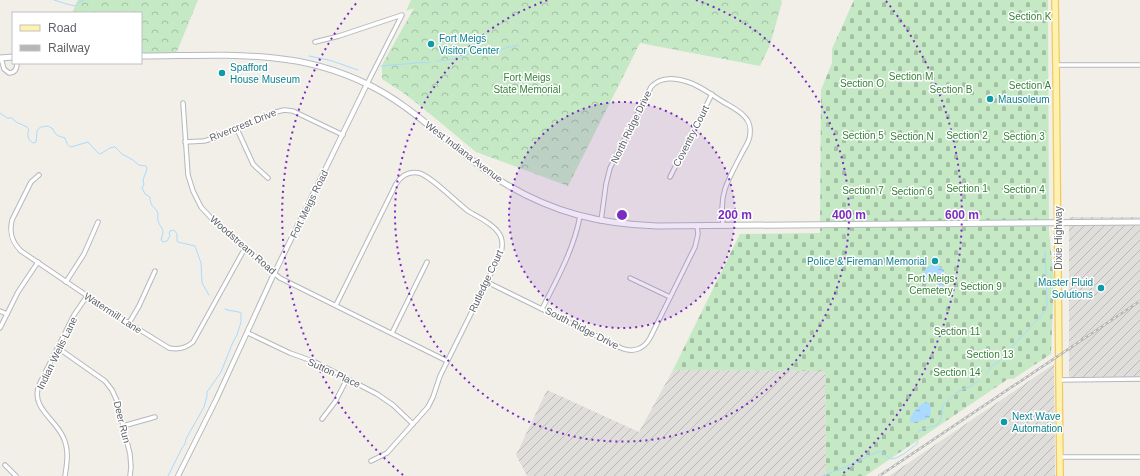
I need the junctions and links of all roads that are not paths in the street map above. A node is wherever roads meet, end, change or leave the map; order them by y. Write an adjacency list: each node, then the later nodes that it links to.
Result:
1 (1055, 0): 7 (main road, Dixie Highway)
2 (315, 42): 9 (street, Fort Meigs Road)
3 (142, 56): 9 (main road, West Indiana Avenue)
4 (12, 57): 5 (main road)
5 (0, 58): 6 (street)
6 (17, 64)
7 (1056, 65): 8 (street); 21 (main road, Dixie Highway)
8 (1140, 65)
9 (368, 84): 13 (street, Fort Meigs Road); 18 (main road, West Indiana Avenue)
10 (712, 94): 16 (street, Coventry Court); 19 (street, North Ridge Drive); 24 (street, North Ridge Drive)
11 (182, 102): 14 (street, Woodstream Road)
12 (237, 129): 13 (street, Rivercrest Drive); 14 (street, Rivercrest Drive); 17 (street)
13 (343, 135): 29 (street, Fort Meigs Road)
14 (185, 142): 25 (street, Woodstream Road)
15 (39, 175): 26 (street, Watermill Lane)
16 (670, 177)
17 (268, 178)
18 (580, 216): 19 (main road, West Indiana Avenue); 36 (street)
19 (601, 221): 23 (main road, West Indiana Avenue)
20 (98, 222): 31 (street)
21 (1058, 222): 22 (main road, West Indiana Avenue); 24 (main road, West Indiana Avenue); 47 (main road, Dixie Highway)
22 (1140, 222)
23 (697, 226): 24 (main road, West Indiana Avenue); 34 (street, South Ridge Drive)
24 (723, 226)
25 (245, 248): 29 (street, Woodstream Road); 39 (street, Watermill Lane)
26 (38, 262): 31 (street, Watermill Lane); 38 (street)
27 (427, 262): 42 (street)
28 (155, 271): 39 (street)
29 (274, 274): 35 (street, Woodstream Road); 41 (street, Fort Meigs Road)
30 (630, 278): 34 (street)
31 (66, 282): 33 (street, Watermill Lane)
32 (487, 282): 35 (street, Rutledge Court); 36 (street, South Ridge Drive); 44 (street, Rutledge Court)
33 (87, 296): 39 (street, Watermill Lane); 43 (street, Indian Wells Lane)
34 (670, 297): 36 (street, South Ridge Drive)
35 (336, 305): 42 (street, Woodstream Road)
36 (542, 309)
37 (0, 311): 38 (street)
38 (7, 314): 40 (street)
39 (129, 323)
40 (0, 328)
41 (248, 333): 45 (street, Sutton Place); 59 (street, Fort Meigs Road)
42 (392, 333): 44 (street, Woodstream Road)
43 (58, 348): 51 (street, Deer Run); 57 (street, Indian Wells Lane)
44 (447, 362): 50 (street, Rutledge Court)
45 (347, 379): 49 (street); 50 (street, Sutton Place)
46 (1140, 379): 47 (street)
47 (1059, 380): 52 (main road, Dixie Highway)
48 (155, 418): 51 (street)
49 (322, 419)
50 (413, 424): 54 (street, Rutledge Court)
51 (123, 426): 58 (street, Deer Run)
52 (1060, 457): 53 (street); 60 (main road, Dixie Highway)
53 (1140, 457)
54 (371, 461)
55 (5, 465): 56 (street)
56 (16, 476)
57 (65, 476)
58 (130, 476)
59 (178, 476)
60 (1060, 476)

